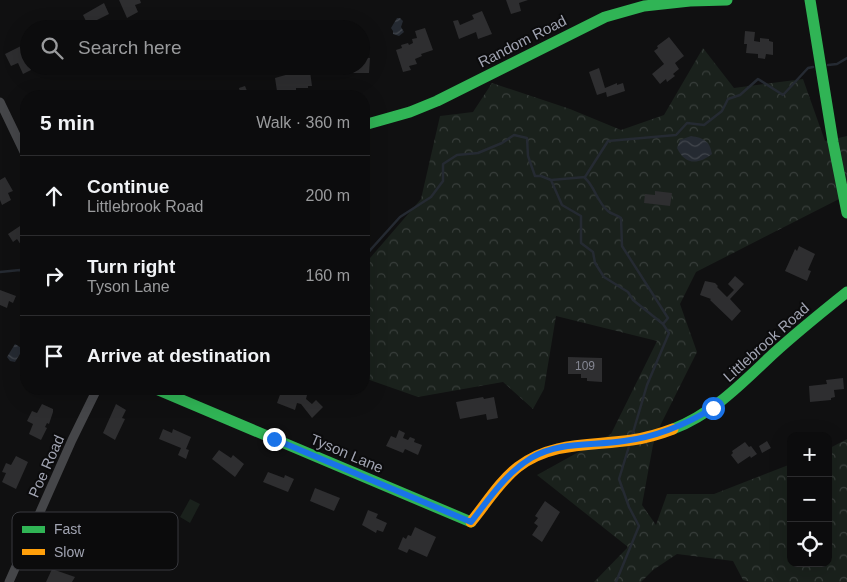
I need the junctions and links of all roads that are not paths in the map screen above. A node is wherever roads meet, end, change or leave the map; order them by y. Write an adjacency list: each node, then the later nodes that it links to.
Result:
1 (727, 0): 4 (street, Random Road)
2 (810, 0): 6 (street)
3 (0, 102): 5 (street)
4 (370, 124)
5 (20, 144)
6 (847, 214)
7 (847, 292): 11 (street, Littlebrook Road)
8 (94, 395): 10 (street, Poe Road)
9 (170, 395): 11 (street, Tyson Lane)
10 (40, 512)
11 (471, 522)
12 (14, 570): 13 (street, Poe Road)
13 (9, 582)

